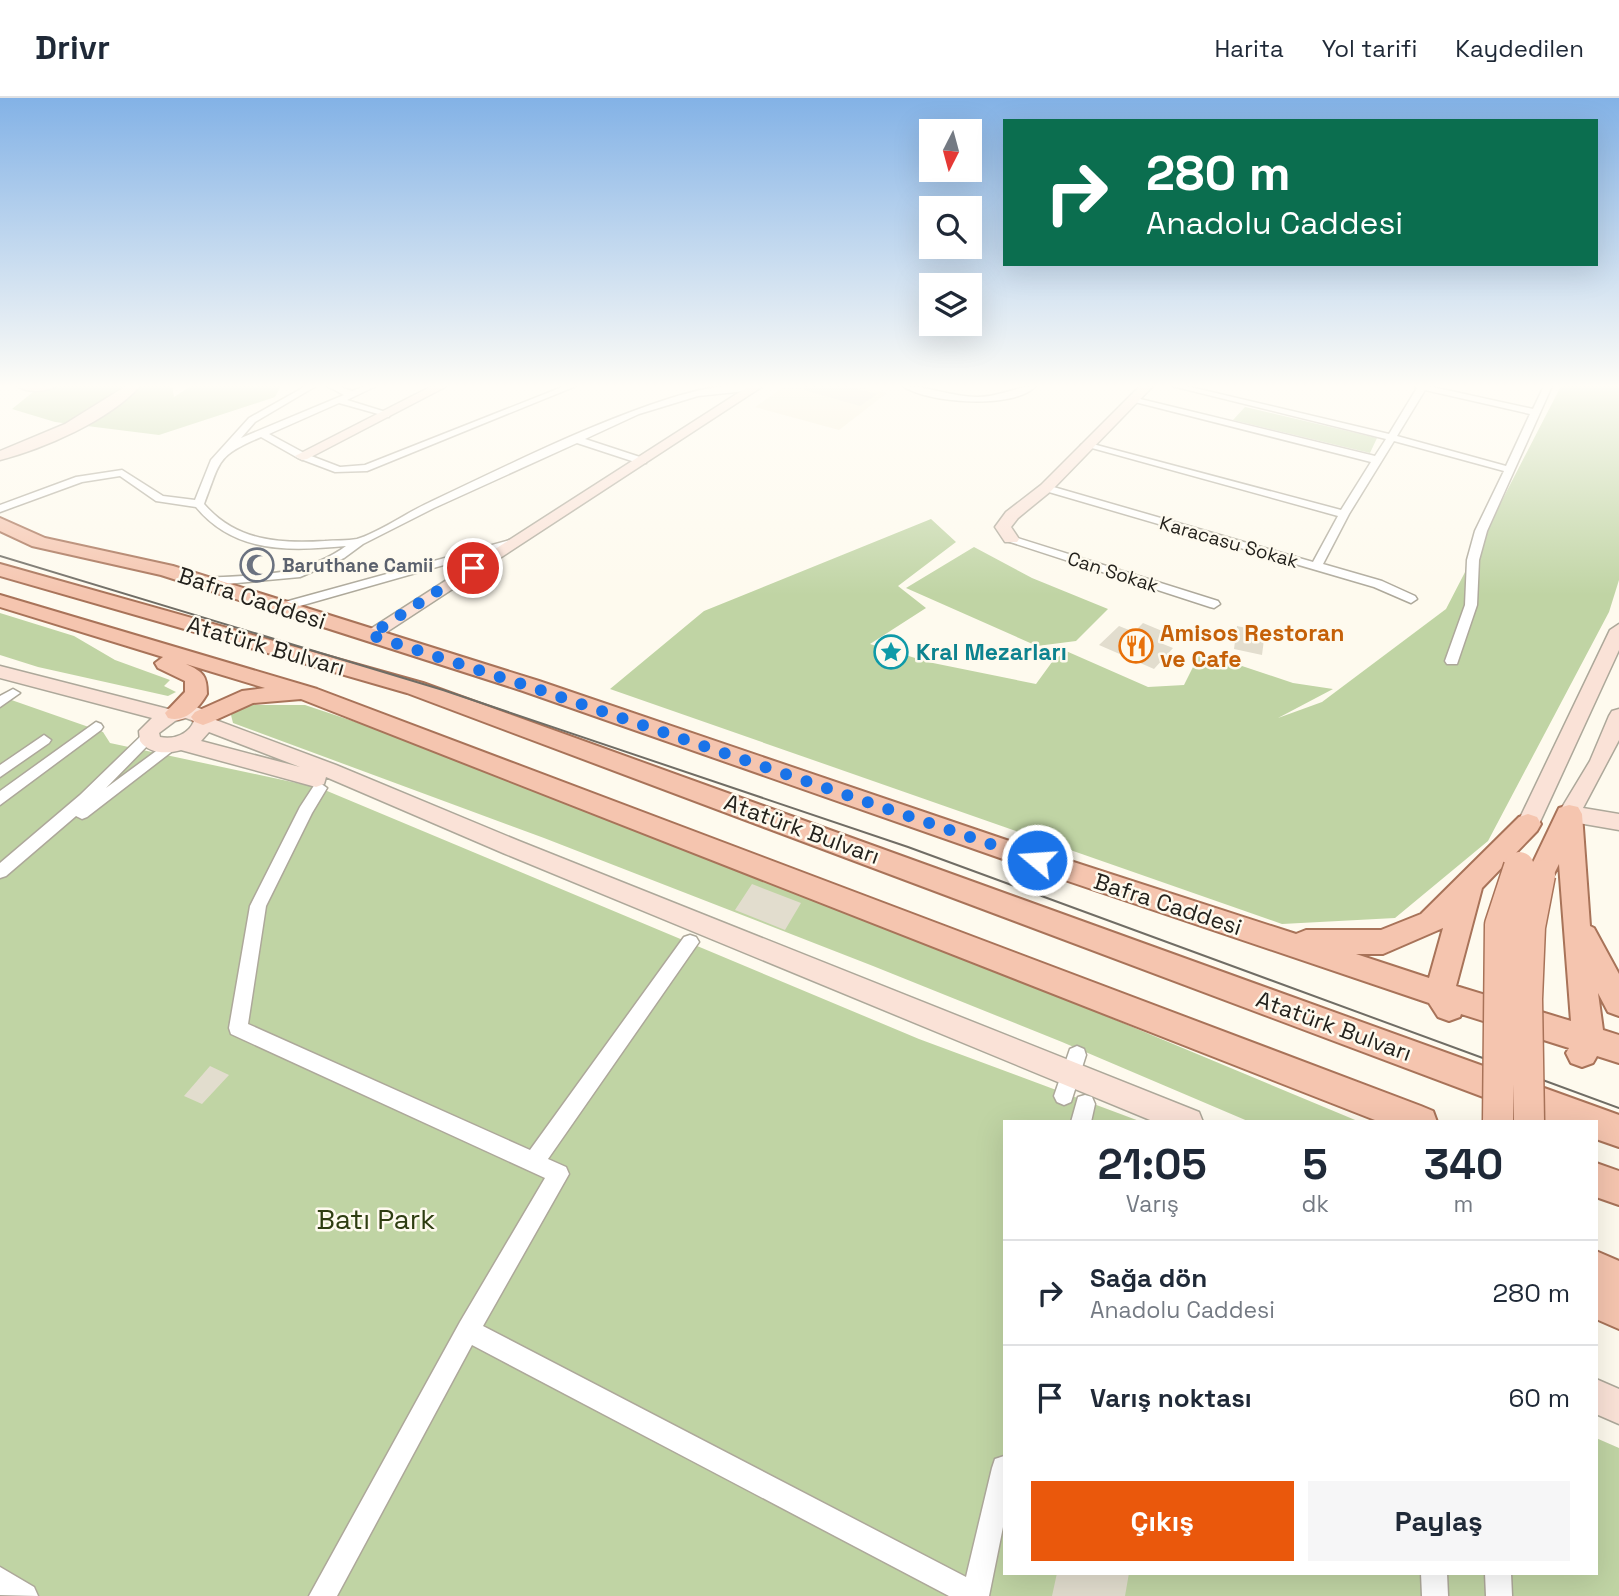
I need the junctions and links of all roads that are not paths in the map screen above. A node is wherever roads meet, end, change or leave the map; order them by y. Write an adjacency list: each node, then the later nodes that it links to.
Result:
1 (220, 456): 17 (street)
2 (302, 456): 3 (street)
3 (397, 456)
4 (540, 456): 23 (street)
5 (626, 456): 14 (street)
6 (650, 456): 14 (main road)
7 (1076, 456): 16 (main road)
8 (1127, 456): 19 (street)
9 (1360, 456): 13 (street)
10 (1379, 456): 13 (street)
11 (1459, 456): 15 (street)
12 (1517, 456): 15 (street)
13 (1377, 460): 19 (street)
14 (642, 461): 24 (main road)
15 (1511, 470): 36 (street)
16 (1046, 488): 22 (main road); 25 (street, Karacasu Sokak)
17 (199, 504): 18 (street); 23 (street)
18 (0, 509)
19 (1344, 514): 25 (street)
20 (0, 524): 28 (main road, Bafra Caddesi)
21 (0, 534): 62 (main road, Bafra Caddesi)
22 (1011, 538): 31 (street, Can Sokak)
23 (359, 542): 27 (street)
24 (514, 542): 32 (street); 35 (main road)
25 (1316, 566): 29 (street, Karacasu Sokak)
26 (0, 570): 71 (main road, Atatürk Bulvarı)
27 (296, 575): 28 (street); 32 (street)
28 (204, 582): 32 (main road, Bafra Caddesi)
29 (1411, 599)
30 (0, 601): 34 (main road, Atatürk Bulvarı)
31 (1214, 604)
32 (278, 608): 35 (main road, Bafra Caddesi)
33 (1619, 630): 54 (main road)
34 (98, 631): 39 (main road, Atatürk Bulvarı); 41 (main road)
35 (370, 635): 61 (main road, Bafra Caddesi)
36 (1452, 661)
37 (0, 673): 41 (main road)
38 (13, 693): 40 (street)
39 (309, 694): 43 (main road); 68 (main road, Atatürk Bulvarı)
40 (0, 702)
41 (172, 714): 43 (main road); 45 (main road)
42 (1619, 716): 52 (main road)
43 (204, 720): 47 (main road); 51 (main road)
44 (96, 727): 50 (street)
45 (148, 737): 47 (main road); 55 (street)
46 (44, 740): 48 (street)
47 (176, 744): 51 (main road); 55 (street)
48 (0, 772)
49 (320, 788): 74 (street)
50 (0, 799)
51 (403, 802): 67 (main road)
52 (1569, 814): 53 (main road); 56 (main road); 59 (main road)
53 (1619, 822)
54 (1528, 824): 56 (main road); 58 (main road)
55 (31, 847): 57 (street)
56 (1530, 871): 69 (main road, bridge); 70 (main road, bridge)
57 (0, 872)
58 (1469, 884): 61 (main road); 62 (main road)
59 (1575, 918): 63 (main road); 64 (main road)
60 (690, 942): 74 (street)
61 (1284, 943): 62 (main road, Bafra Caddesi)
62 (1445, 1003): 64 (main road, Bafra Caddesi)
63 (1619, 1003)
64 (1585, 1047): 65 (main road, Bafra Caddesi); 66 (main road, Bafra Caddesi)
65 (1619, 1049)
66 (1619, 1058)
67 (1184, 1120)
68 (1416, 1120)
69 (1498, 1120)
70 (1529, 1120)
71 (1590, 1120)
72 (1598, 1123): 73 (main road, Atatürk Bulvarı)
73 (1619, 1131)
74 (533, 1163): 81 (street)
75 (1598, 1181): 76 (main road)
76 (1619, 1188)
77 (1598, 1270): 78 (main road)
78 (1619, 1281)
79 (1598, 1301): 80 (main road)
80 (1619, 1310)
81 (468, 1330): 89 (street); 90 (street)
82 (1598, 1397): 83 (main road)
83 (1619, 1407)
84 (1003, 1473): 90 (street)
85 (1434, 1575): 91 (street)
86 (1498, 1575): 92 (street)
87 (0, 1580): 88 (street)
88 (25, 1596)
89 (322, 1596)
90 (976, 1596)
91 (1435, 1596)
92 (1499, 1596)

